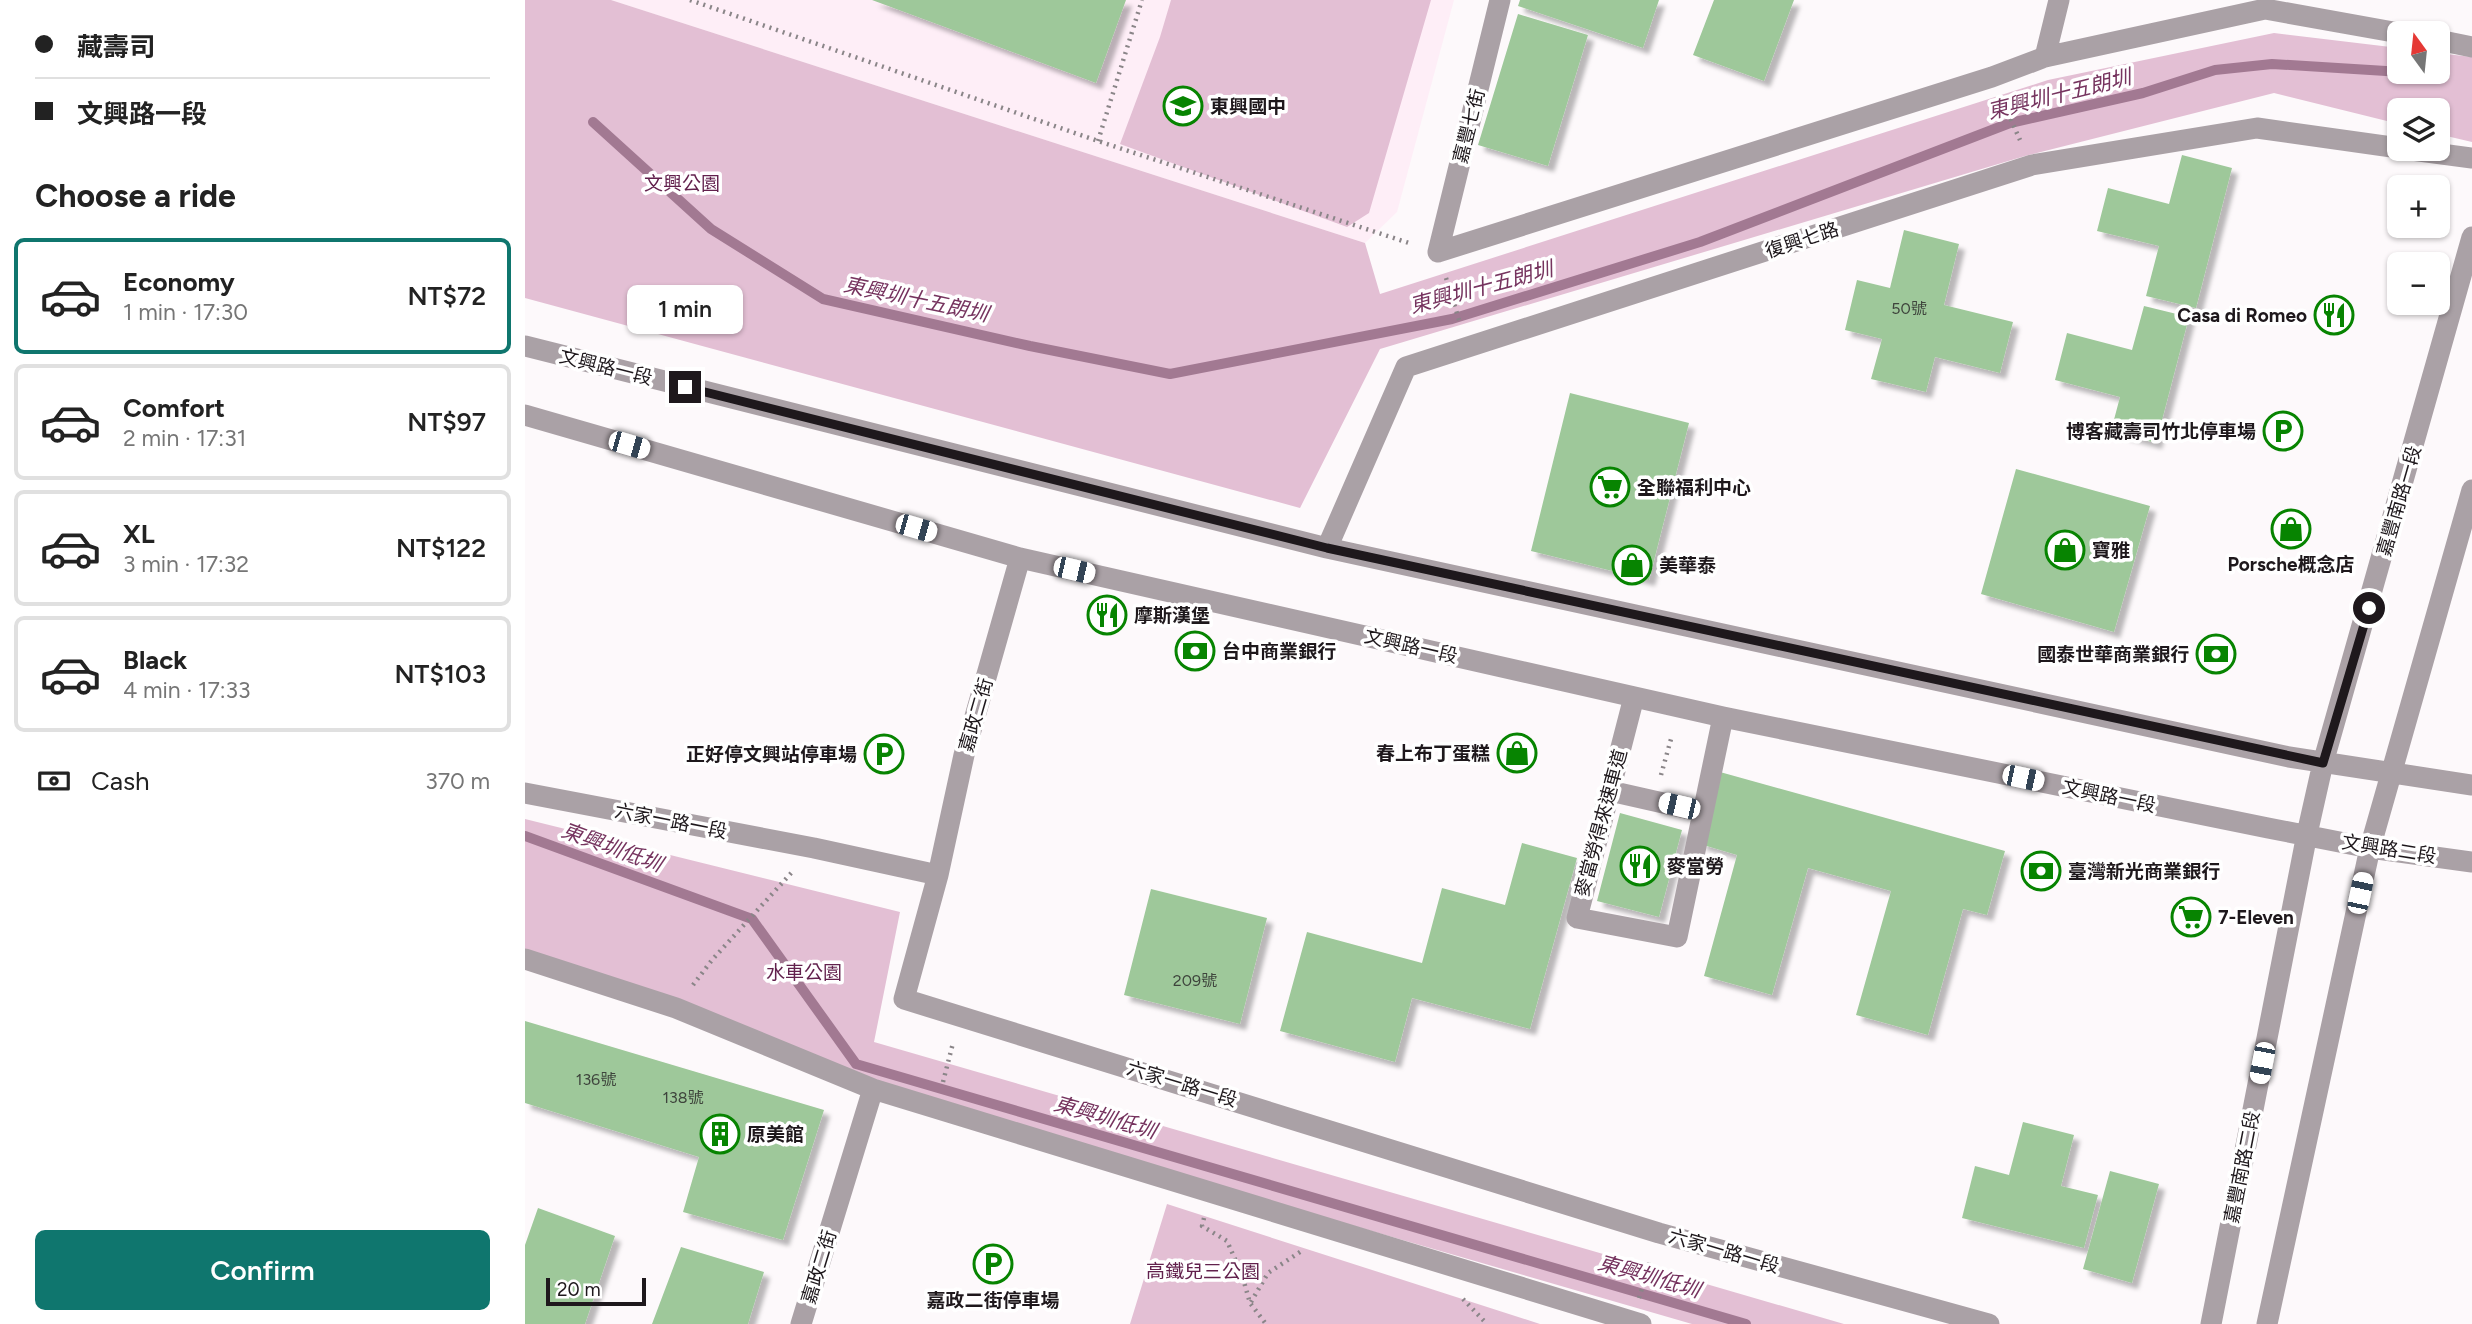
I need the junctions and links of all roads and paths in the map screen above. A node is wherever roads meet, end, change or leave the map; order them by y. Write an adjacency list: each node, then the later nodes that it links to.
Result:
1 (690, 0): 10 (path)
2 (1142, 0): 10 (path)
3 (1500, 0): 16 (street, 嘉豐七街)
4 (2059, 0): 8 (street)
5 (2387, 31): 8 (street)
6 (2450, 42): 7 (street)
7 (2472, 47)
8 (2045, 57): 9 (street)
9 (1992, 77): 14 (path); 16 (street)
10 (1098, 141): 16 (path)
11 (2387, 146): 14 (street, 復興七路)
12 (2450, 155): 13 (street, 復興七路)
13 (2472, 158)
14 (2032, 166): 18 (street, 復興七路)
15 (2472, 237): 25 (street, 嘉豐南路一段)
16 (1438, 252): 18 (path)
17 (525, 346): 21 (street, 文興路一段)
18 (1467, 348): 21 (street, 復興七路)
19 (525, 415): 22 (street, 文興路一段)
20 (2472, 489): 26 (street)
21 (1327, 548): 25 (street, 文興路一段)
22 (1020, 558): 23 (street, 文興路一段); 35 (street, 嘉政二街)
23 (1634, 697): 24 (street, 文興路一段); 28 (street, 麥當勞得來速車道)
24 (1723, 717): 30 (street, 麥當勞得來速車道); 31 (street, 文興路一段)
25 (2323, 763): 26 (street); 31 (street, 嘉豐南路二段)
26 (2391, 774): 27 (street); 33 (street)
27 (2472, 785)
28 (1610, 791): 30 (street); 30 (street, 麥當勞得來速車道)
29 (525, 793): 32 (street, 六家一路一段)
30 (1703, 812)
31 (2307, 834): 33 (street, 文興路二段); 51 (street, 嘉豐南路二段)
32 (814, 848): 35 (street, 六家一路一段); 37 (path)
33 (2370, 848): 34 (street, 文興路二段); 52 (street)
34 (2472, 862)
35 (938, 875): 38 (street, 六家一路一段)
36 (525, 959): 39 (street)
37 (712, 960)
38 (960, 1015): 40 (path); 42 (street, 六家一路一段)
39 (873, 1089): 40 (street); 47 (street, 嘉政二街)
40 (936, 1109): 46 (street)
41 (1205, 1215): 45 (path)
42 (1659, 1233): 46 (path); 50 (street, 六家一路一段)
43 (1307, 1247): 45 (path)
44 (1455, 1292): 49 (path)
45 (1250, 1303): 48 (path)
46 (1634, 1323)
47 (801, 1324)
48 (1266, 1324)
49 (1487, 1324)
50 (1989, 1324)
51 (2211, 1324)
52 (2267, 1324)

